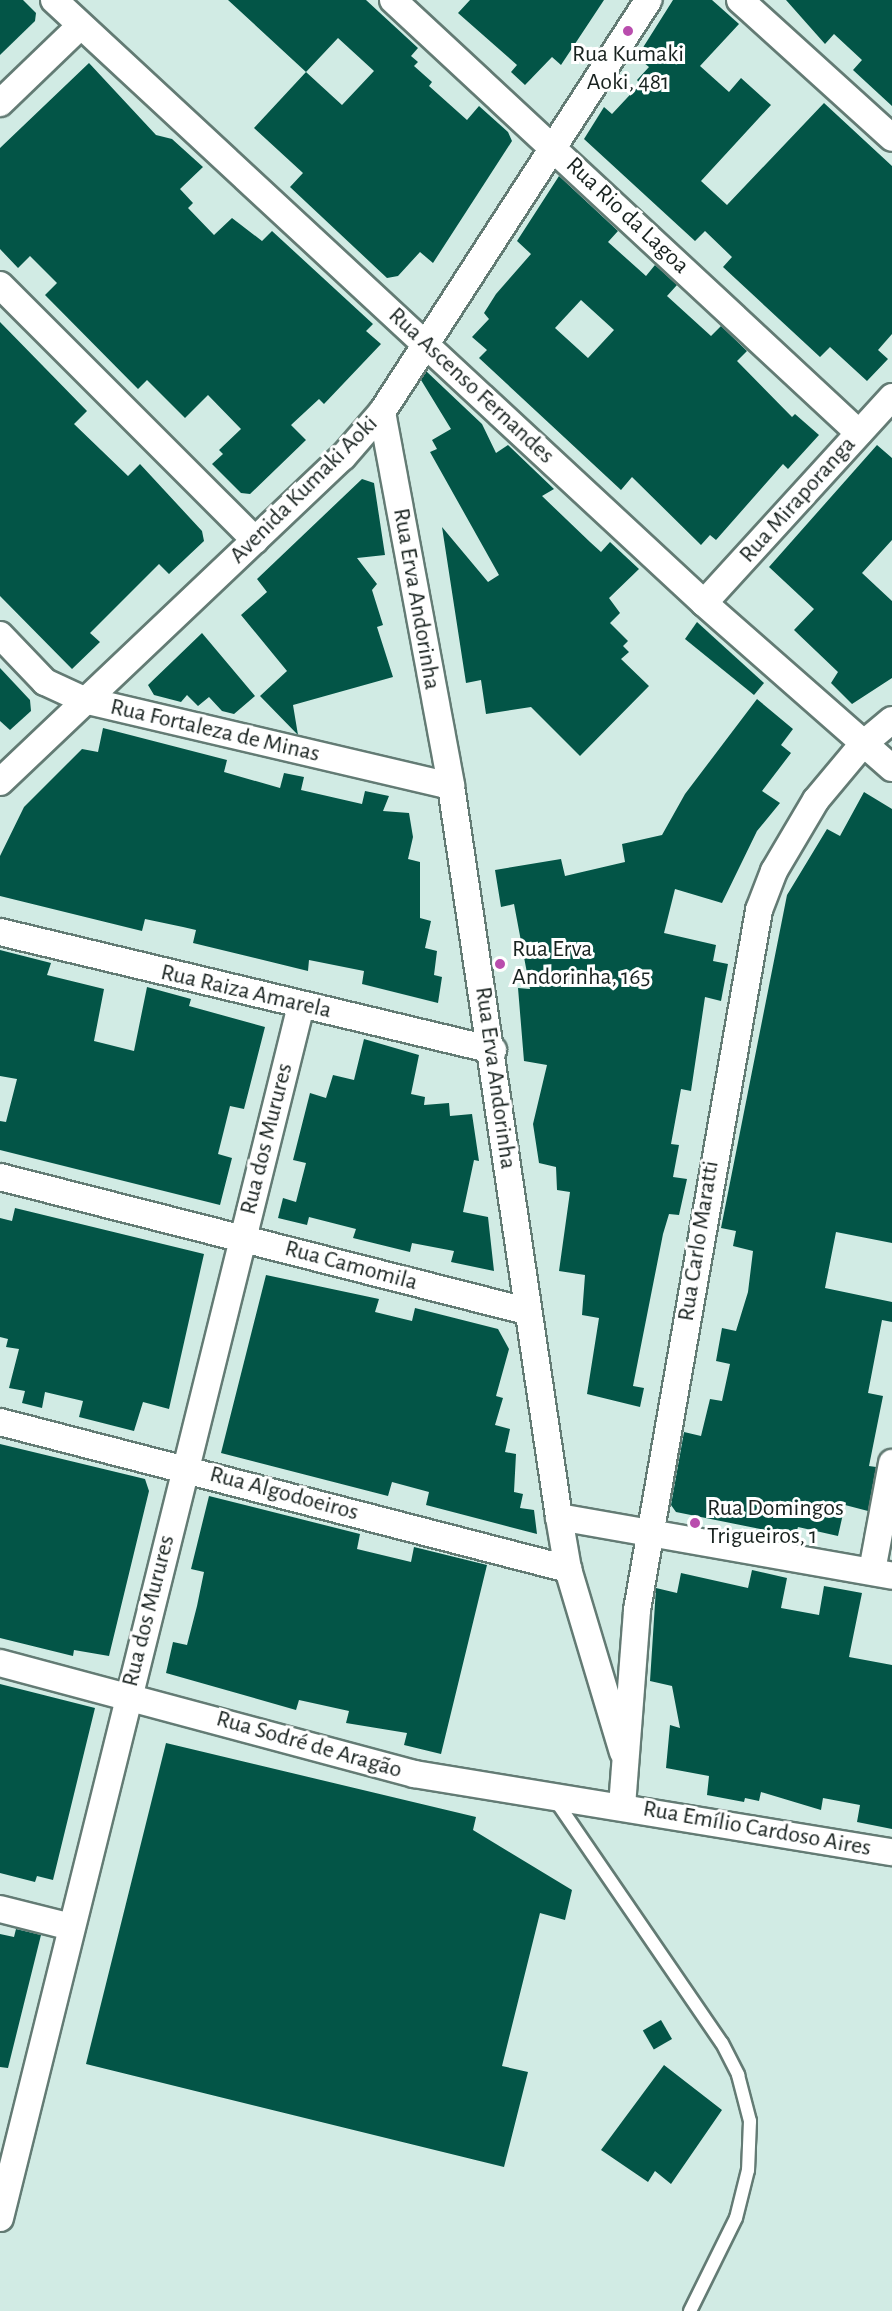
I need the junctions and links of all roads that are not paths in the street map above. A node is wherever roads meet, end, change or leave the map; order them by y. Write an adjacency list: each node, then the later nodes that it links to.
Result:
1 (54, 0): 6 (street, Rua Ascenso Fernandes)
2 (78, 0): 6 (lane)
3 (393, 0): 9 (street, Rua Rio da Lagoa)
4 (649, 0): 9 (street, Avenida Kumaki Aoki)
5 (740, 0): 8 (street)
6 (80, 26): 7 (street); 11 (street, Rua Ascenso Fernandes)
7 (0, 103)
8 (892, 138)
9 (554, 148): 11 (street, Avenida Kumaki Aoki); 14 (street, Rua Rio da Lagoa)
10 (0, 285): 15 (street)
11 (426, 344): 13 (street, Avenida Kumaki Aoki); 16 (street, Rua Ascenso Fernandes)
12 (892, 397): 14 (street, Rua Miraporanga)
13 (382, 412): 15 (street, Avenida Kumaki Aoki); 23 (street, Rua Erva Andorinha)
14 (859, 433): 16 (street, Rua Miraporanga)
15 (255, 540): 18 (street, Avenida Kumaki Aoki)
16 (704, 603): 20 (street, Rua Ascenso Fernandes)
17 (0, 635): 18 (street, Rua Fortaleza de Minas)
18 (84, 700): 22 (street, Avenida Kumaki Aoki); 23 (street, Rua Fortaleza de Minas)
19 (892, 720): 20 (street, Rua Carlo Maratti)
20 (862, 745): 21 (street, Rua Ascenso Fernandes); 34 (street, Rua Carlo Maratti)
21 (892, 768)
22 (0, 782)
23 (451, 786): 26 (street, Rua Erva Andorinha)
24 (0, 932): 25 (street, Rua Raiza Amarela)
25 (301, 1005): 26 (street, Rua Raiza Amarela); 28 (street, Rua dos Murures)
26 (493, 1050): 29 (street, Rua Erva Andorinha)
27 (0, 1177): 28 (street, Rua Camomila)
28 (241, 1237): 29 (street, Rua Camomila); 32 (street, Rua dos Murures)
29 (526, 1311): 33 (street, Rua Erva Andorinha)
30 (0, 1422): 32 (street, Rua Algodoeiros)
31 (892, 1462): 36 (street)
32 (184, 1468): 35 (street, Rua Algodoeiros); 38 (street, Rua dos Murures)
33 (559, 1518): 34 (street); 35 (street, Rua Erva Andorinha)
34 (650, 1535): 36 (street); 39 (street, Rua Carlo Maratti)
35 (568, 1569): 39 (street)
36 (882, 1573)
37 (0, 1663): 38 (street, Rua Sodré de Aragão)
38 (129, 1694): 40 (street, Rua Sodré de Aragão); 44 (street, Rua dos Murures)
39 (623, 1752): 41 (street, Rua Carlo Maratti)
40 (556, 1801): 41 (street, Rua Sodré de Aragão); 47 (lane)
41 (621, 1806): 42 (street, Rua Emílio Cardoso Aires)
42 (892, 1852)
43 (0, 1909): 44 (street)
44 (71, 1927): 45 (street, Rua dos Murures)
45 (9, 2145): 46 (street, Rua dos Murures)
46 (0, 2218)
47 (690, 2311)

